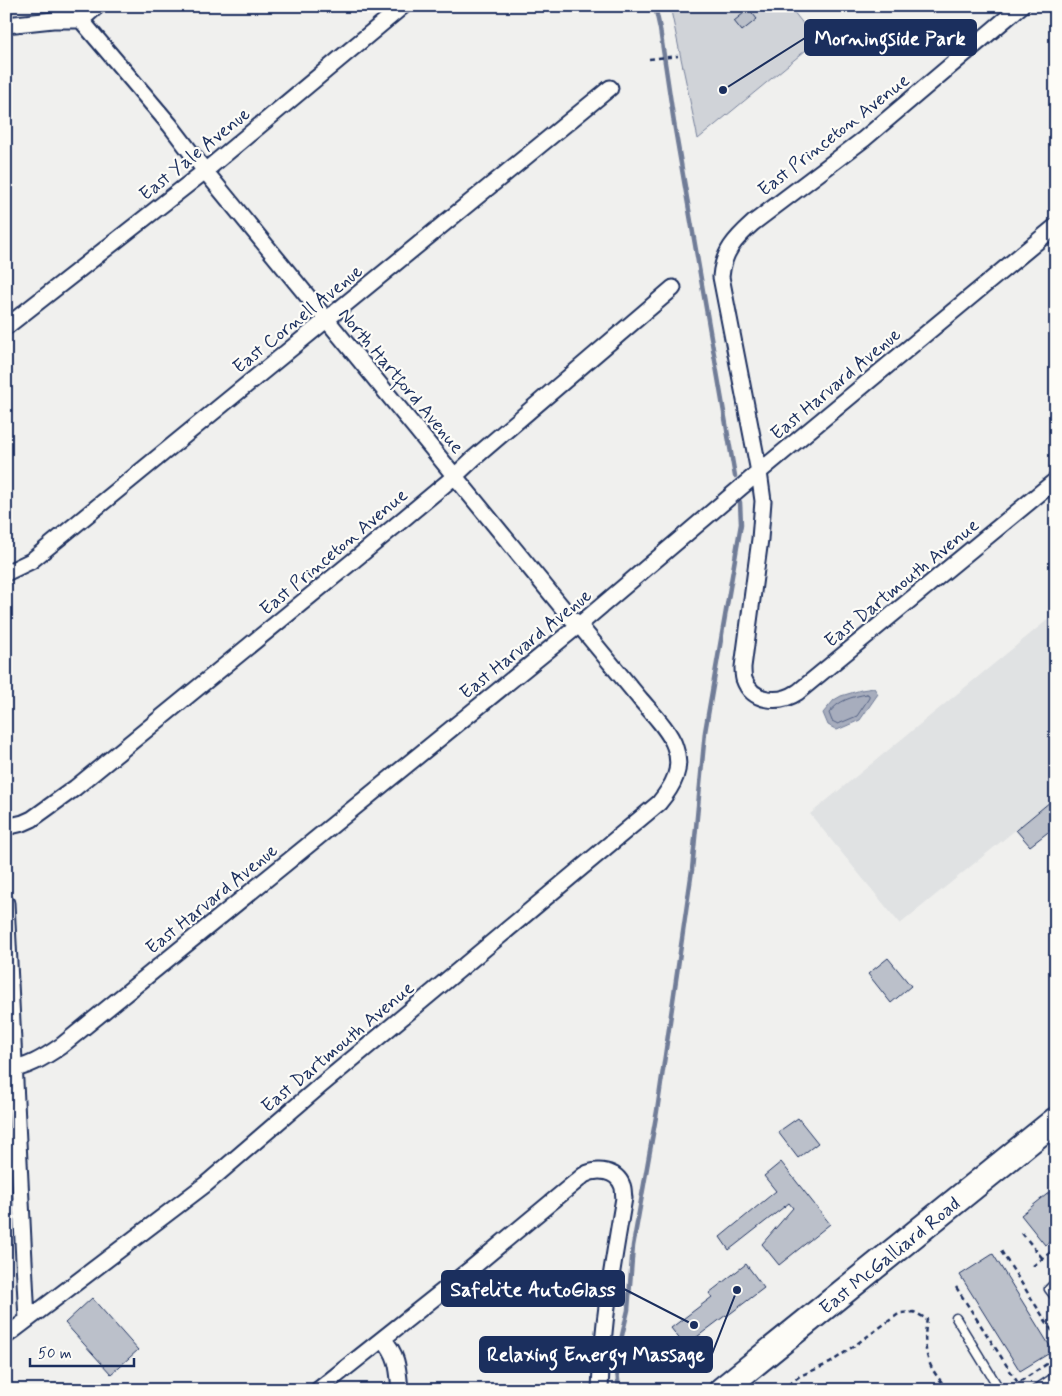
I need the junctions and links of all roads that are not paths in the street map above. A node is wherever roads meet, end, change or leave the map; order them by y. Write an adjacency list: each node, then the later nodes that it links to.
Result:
1 (98, 6): 4 (street)
2 (403, 6): 7 (street, East Yale Avenue)
3 (1021, 6): 12 (street, East Princeton Avenue)
4 (81, 20): 5 (street); 7 (street, North Hartford Avenue)
5 (6, 25)
6 (610, 88): 10 (street, East Cornell Avenue)
7 (205, 171): 10 (street, North Hartford Avenue); 11 (street, East Yale Avenue)
8 (1056, 226): 12 (street, East Harvard Avenue)
9 (673, 288): 13 (street, East Princeton Avenue)
10 (326, 320): 13 (street, North Hartford Avenue); 15 (street, East Cornell Avenue)
11 (6, 327)
12 (759, 472): 14 (street, East Dartmouth Avenue); 16 (street, East Harvard Avenue)
13 (455, 476): 16 (street, North Hartford Avenue); 18 (street, East Princeton Avenue)
14 (1056, 480)
15 (6, 573)
16 (579, 625): 17 (street, North Hartford Avenue); 20 (street, East Harvard Avenue)
17 (677, 770): 25 (street, East Dartmouth Avenue)
18 (6, 827)
19 (6, 903): 20 (street)
20 (11, 1070): 25 (street)
21 (1056, 1120): 32 (main road, East McGalliard Road)
22 (1056, 1282): 23 (lane)
23 (1056, 1298)
24 (956, 1318): 33 (lane)
25 (27, 1320): 26 (street, East Dartmouth Avenue)
26 (6, 1336)
27 (383, 1338): 29 (street); 30 (street); 31 (street)
28 (1056, 1376): 34 (lane)
29 (318, 1390)
30 (400, 1390)
31 (600, 1390)
32 (722, 1390)
33 (1000, 1390)
34 (1035, 1390)

